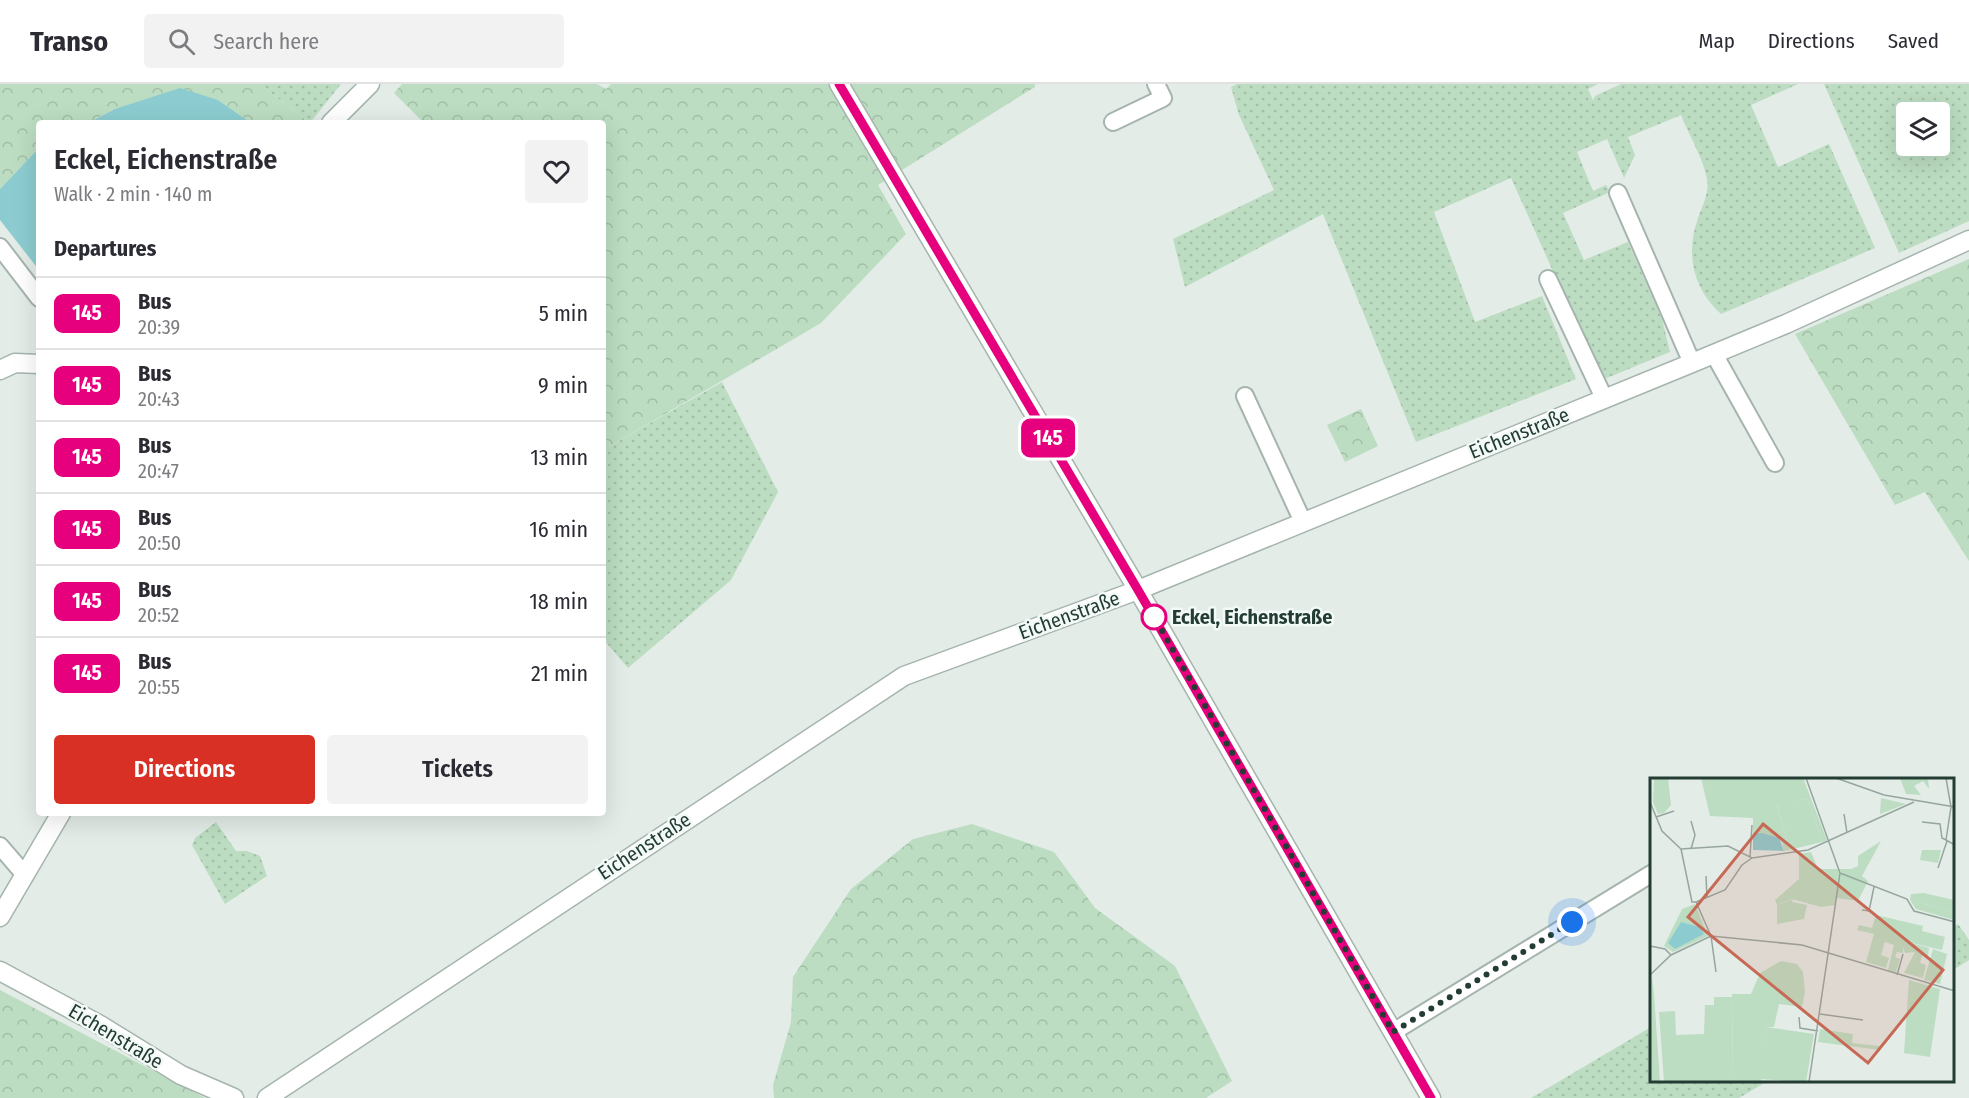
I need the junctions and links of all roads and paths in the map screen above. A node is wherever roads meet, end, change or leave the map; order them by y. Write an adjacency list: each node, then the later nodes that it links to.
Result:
1 (370, 84): 4 (street)
2 (839, 84): 19 (street)
3 (1156, 84): 5 (lane)
4 (334, 120)
5 (1113, 122)
6 (1618, 193): 12 (lane)
7 (1969, 240): 11 (street, Eichenstraße)
8 (0, 247): 10 (lane)
9 (1548, 279): 16 (lane)
10 (36, 294)
11 (1714, 354): 12 (street, Eichenstraße); 17 (lane)
12 (1692, 363): 16 (street, Eichenstraße)
13 (36, 364): 14 (street)
14 (0, 370)
15 (1245, 396): 18 (lane)
16 (1604, 398): 18 (street, Eichenstraße)
17 (1775, 463)
18 (1303, 522): 19 (street, Eichenstraße)
19 (1138, 590): 26 (street); 28 (street, Eichenstraße)
20 (60, 816): 22 (street)
21 (0, 846): 22 (lane)
22 (25, 875): 24 (street)
23 (1650, 875): 26 (lane)
24 (0, 917)
25 (0, 971): 27 (street, Eichenstraße)
26 (1393, 1032): 29 (street)
27 (234, 1098)
28 (267, 1098)
29 (1431, 1098)

